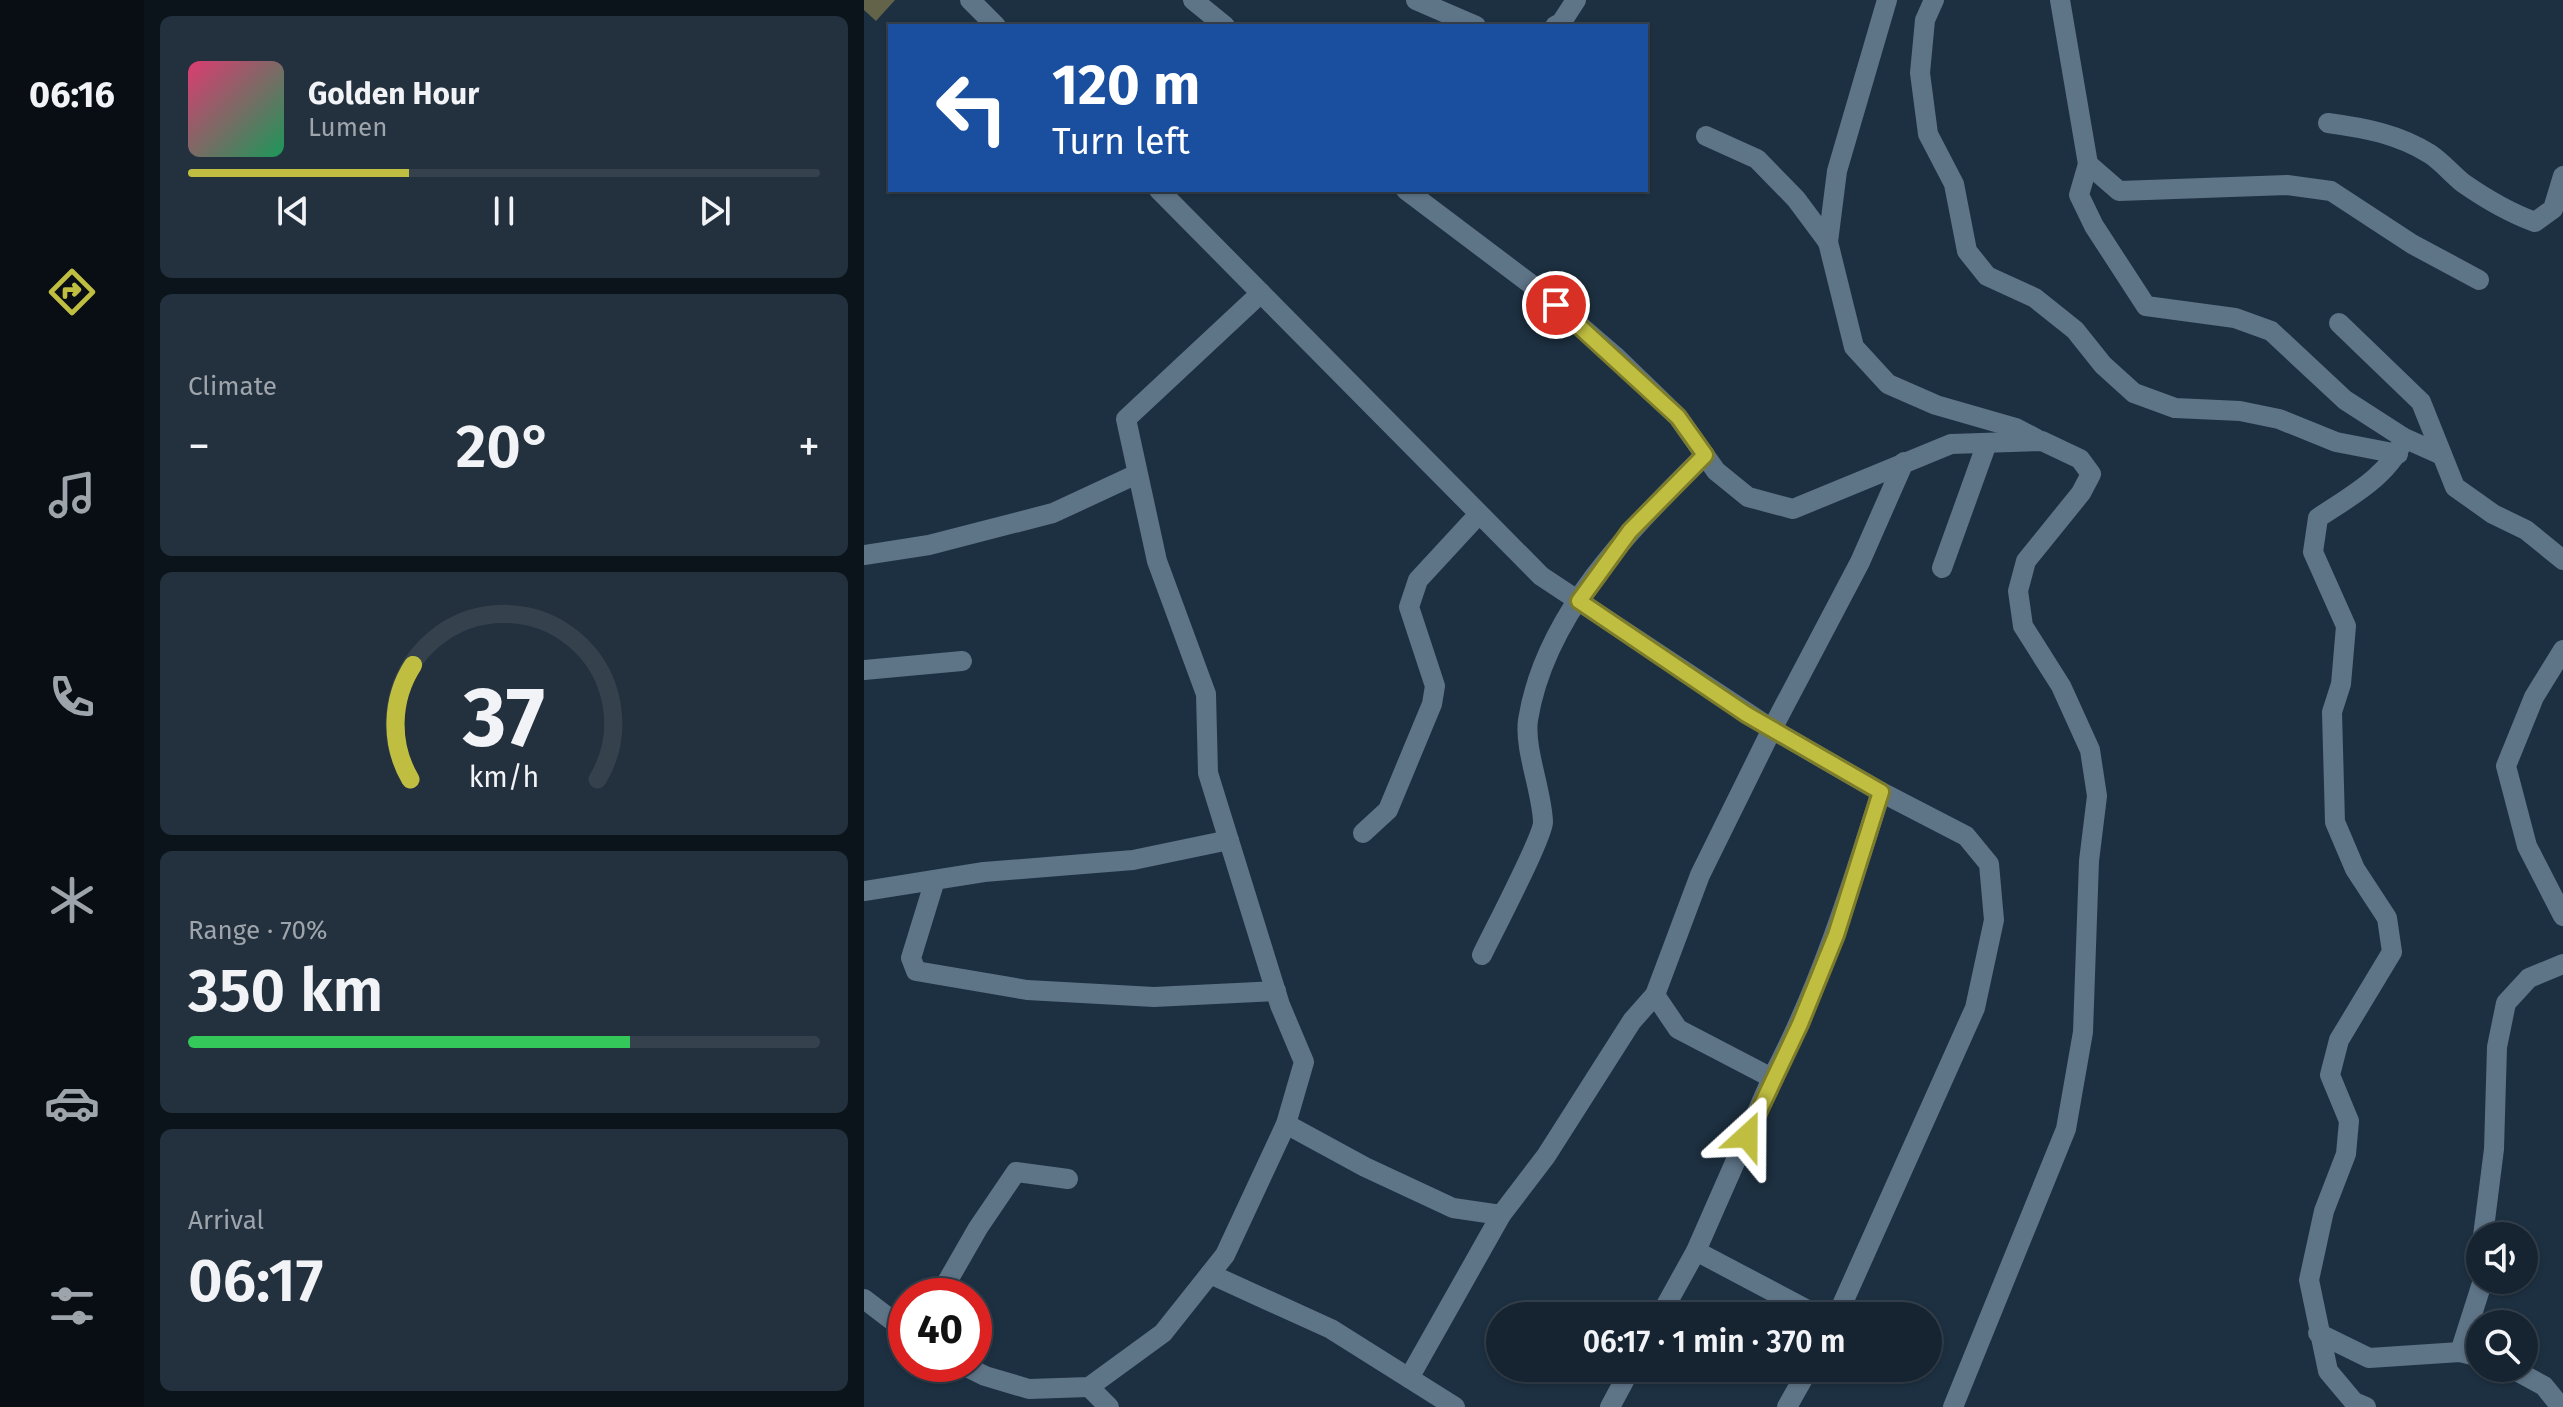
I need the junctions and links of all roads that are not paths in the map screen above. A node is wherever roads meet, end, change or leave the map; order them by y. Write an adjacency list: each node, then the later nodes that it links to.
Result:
1 (970, 0): 8 (street)
2 (1193, 0): 9 (street)
3 (1416, 0): 10 (street)
4 (1576, 0): 11 (street)
5 (1887, 0): 18 (street)
6 (1934, 0): 24 (street)
7 (2060, 0): 14 (street)
8 (994, 24)
9 (1223, 24)
10 (1471, 24)
11 (1559, 24)
12 (2328, 123): 15 (street)
13 (1706, 136): 18 (street)
14 (2088, 164): 19 (street); 24 (street)
15 (2563, 176)
16 (1161, 192): 20 (street)
17 (1409, 192): 25 (street)
18 (1828, 242): 22 (street)
19 (2479, 280)
20 (1261, 293): 28 (street); 29 (street)
21 (2339, 323): 26 (street)
22 (2042, 441): 23 (street); 73 (street)
23 (1987, 443): 27 (street); 32 (street)
24 (2401, 446): 26 (street); 61 (street)
25 (1705, 455): 27 (street); 33 (street)
26 (2442, 455): 31 (street)
27 (1904, 462): 37 (street)
28 (1137, 474): 30 (street); 40 (street)
29 (1479, 514): 33 (street); 39 (street)
30 (864, 555)
31 (2563, 560)
32 (1942, 568)
33 (1579, 601): 37 (street); 44 (street)
34 (2563, 650): 43 (street)
35 (962, 661): 36 (street)
36 (864, 670)
37 (1772, 729): 38 (street); 47 (street)
38 (1881, 792): 48 (street); 59 (street)
39 (1363, 833)
40 (1229, 840): 41 (street); 46 (street)
41 (935, 880): 42 (street); 46 (street)
42 (864, 891)
43 (2563, 916)
44 (1482, 955)
45 (2563, 964): 52 (street)
46 (1276, 991): 49 (street)
47 (1655, 995): 48 (street); 51 (street)
48 (1772, 1078): 53 (street)
49 (1286, 1124): 51 (street); 54 (street)
50 (1068, 1179): 55 (street)
51 (1501, 1215): 64 (street)
52 (2485, 1222)
53 (1696, 1251): 57 (street); 58 (street)
54 (1210, 1274): 64 (street); 68 (street)
55 (949, 1278)
56 (864, 1299): 60 (street)
57 (1668, 1302)
58 (1793, 1302)
59 (1843, 1302)
60 (888, 1317)
61 (2318, 1333): 62 (street); 74 (street)
62 (2466, 1354)
63 (992, 1378): 68 (street)
64 (1409, 1378): 70 (street)
65 (1623, 1382): 71 (street)
66 (1801, 1382): 72 (street)
67 (2537, 1382): 75 (street)
68 (1089, 1387): 69 (street)
69 (1109, 1407)
70 (1455, 1407)
71 (1610, 1407)
72 (1787, 1407)
73 (1953, 1407)
74 (2366, 1407)
75 (2561, 1407)

